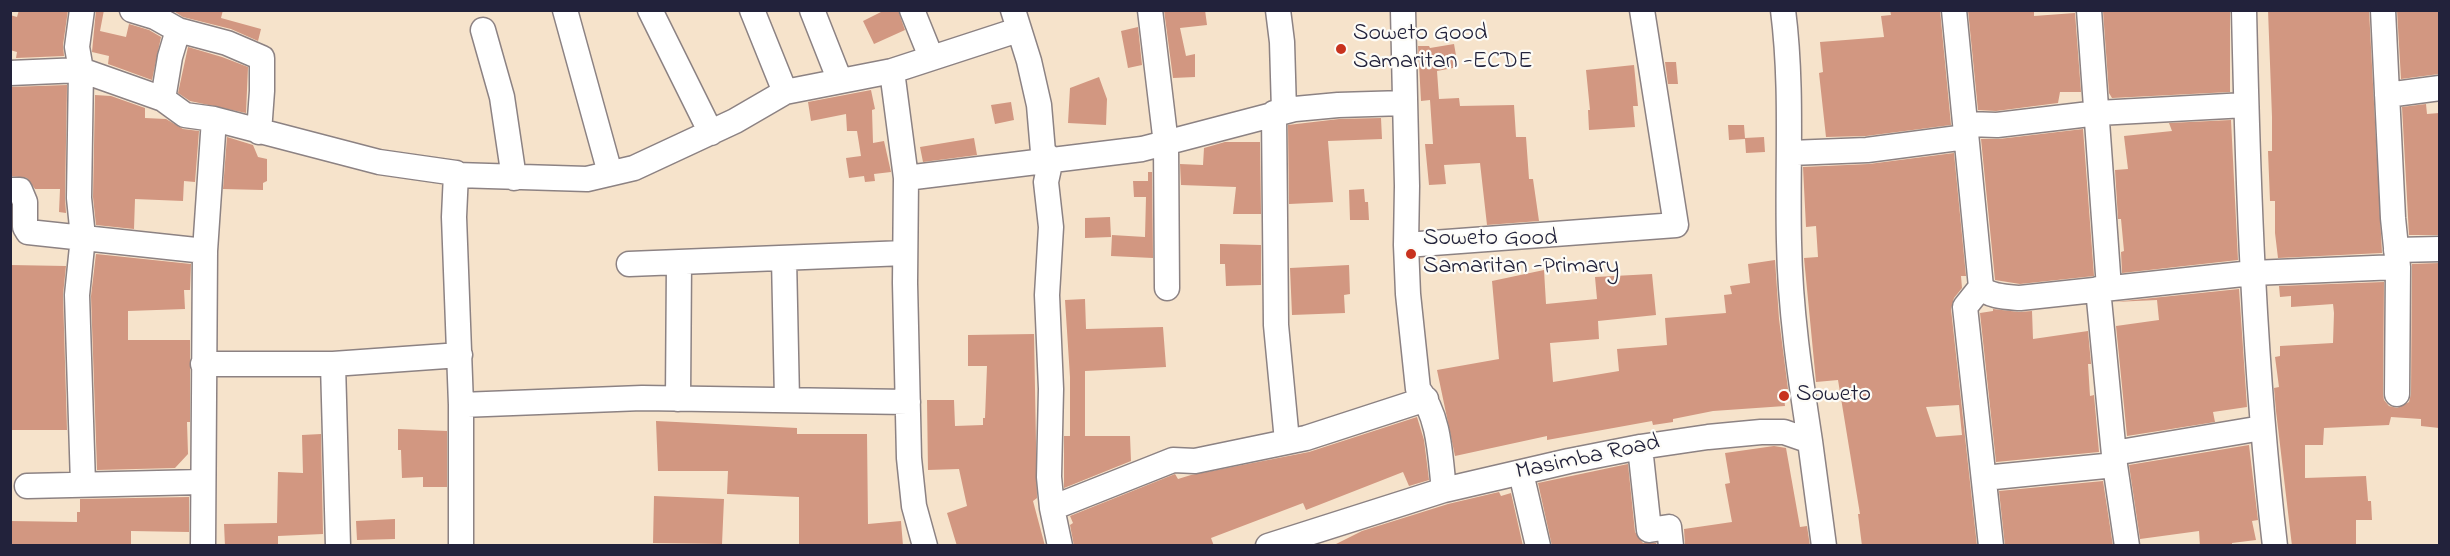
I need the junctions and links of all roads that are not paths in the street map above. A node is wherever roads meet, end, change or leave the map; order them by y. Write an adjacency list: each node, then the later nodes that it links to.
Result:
1 (82, 10): 21 (street)
2 (132, 10): 18 (street)
3 (565, 10): 41 (street)
4 (650, 10): 36 (street)
5 (752, 10): 26 (street)
6 (812, 10): 24 (street)
7 (912, 10): 20 (street)
8 (1150, 10): 37 (street)
9 (1278, 10): 31 (street)
10 (1403, 10): 29 (street)
11 (1642, 10): 46 (street)
12 (1783, 10): 38 (street)
13 (1954, 10): 34 (street)
14 (2089, 10): 32 (street)
15 (2244, 10): 30 (street)
16 (2382, 10): 27 (street)
17 (1015, 20): 20 (street); 39 (street)
18 (178, 30): 28 (street); 35 (street)
19 (483, 30): 42 (street)
20 (931, 57): 22 (street)
21 (81, 70): 23 (street); 28 (street); 45 (street)
22 (892, 71): 24 (street); 43 (street)
23 (10, 73)
24 (840, 81): 26 (street)
25 (2439, 88): 27 (street)
26 (785, 92): 36 (street)
27 (2388, 95): 51 (street)
28 (163, 99): 33 (street)
29 (1405, 103): 31 (street); 46 (street)
30 (2246, 105): 32 (street); 54 (street)
31 (1279, 112): 37 (street); 68 (street)
32 (2098, 113): 34 (street); 57 (street)
33 (214, 119): 35 (street); 48 (street)
34 (1966, 130): 38 (street); 55 (street)
35 (259, 132): 40 (street)
36 (711, 133): 41 (street)
37 (1166, 144): 39 (street); 56 (street)
38 (1790, 153): 69 (street)
39 (1051, 159): 43 (street); 78 (street)
40 (456, 173): 42 (street); 58 (street)
41 (610, 173): 42 (street)
42 (514, 178)
43 (906, 178): 49 (street)
44 (10, 190): 45 (street)
45 (83, 237): 48 (street); 75 (street)
46 (1406, 246): 63 (street)
47 (2439, 249): 51 (street)
48 (205, 251): 59 (street)
49 (905, 253): 50 (street); 65 (street)
50 (784, 258): 52 (street); 64 (street)
51 (2397, 259): 54 (street); 61 (street)
52 (678, 262): 53 (street); 62 (street)
53 (629, 264)
54 (2252, 273): 57 (street); 67 (street)
55 (1981, 287): 57 (street); 73 (street)
56 (1167, 288)
57 (2103, 288): 71 (street)
58 (460, 355): 60 (street); 66 (street)
59 (203, 364): 60 (street); 74 (street)
60 (333, 364): 81 (street)
61 (2397, 394)
62 (678, 399): 64 (street); 66 (street)
63 (1426, 399): 68 (street); 77 (street)
64 (787, 400): 65 (street)
65 (908, 402): 83 (street)
66 (462, 405): 82 (street)
67 (2262, 428): 71 (street); 90 (street)
68 (1287, 441): 78 (street)
69 (1810, 441): 70 (street, Masimba Road); 87 (street)
70 (1640, 447): 72 (street, Masimba Road); 86 (street)
71 (2114, 459): 73 (street); 89 (street)
72 (1521, 473): 77 (street, Masimba Road); 85 (street)
73 (1984, 478): 88 (street)
74 (202, 482): 75 (street); 80 (street)
75 (83, 484): 76 (street)
76 (27, 486)
77 (1444, 490): 79 (street, Masimba Road)
78 (1052, 508): 84 (street)
79 (1276, 544)
80 (203, 546)
81 (338, 546)
82 (461, 546)
83 (925, 546)
84 (1060, 546)
85 (1538, 546)
86 (1671, 546)
87 (1824, 546)
88 (1991, 546)
89 (2127, 546)
90 (2275, 546)

